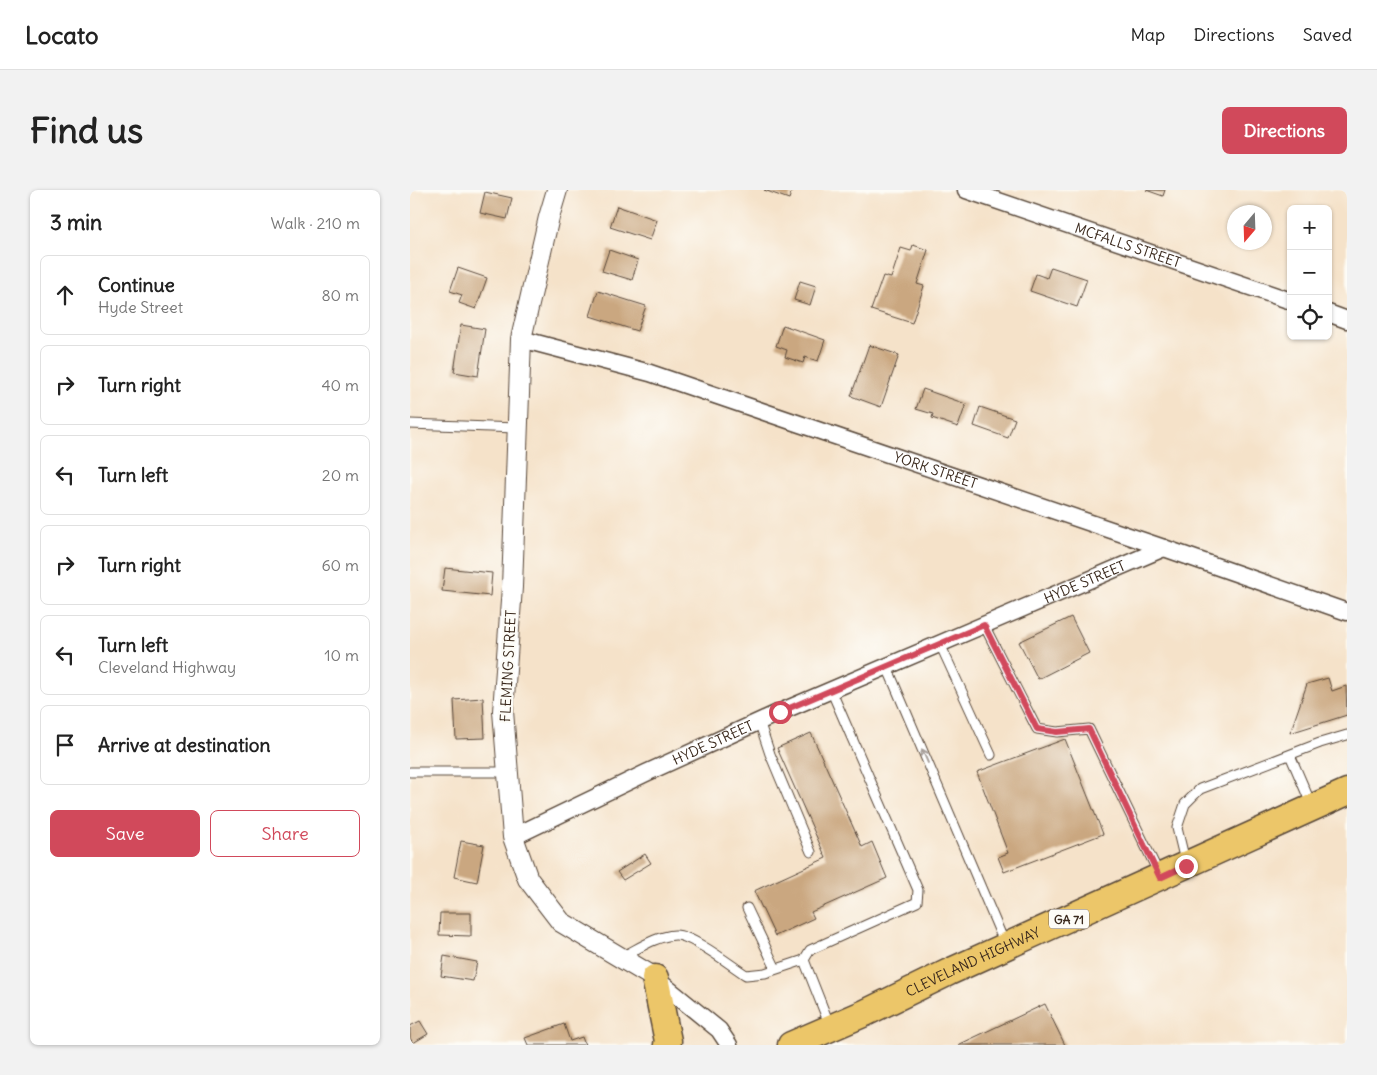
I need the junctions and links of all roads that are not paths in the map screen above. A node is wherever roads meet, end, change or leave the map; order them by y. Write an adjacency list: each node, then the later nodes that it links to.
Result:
1 (557, 190): 6 (street, FLEMING STREET)
2 (966, 190): 3 (street, MCFALLS STREET)
3 (1287, 299)
4 (1332, 314): 5 (street)
5 (1347, 320)
6 (521, 339): 8 (street, FLEMING STREET); 9 (street, YORK STREET)
7 (410, 424): 8 (lane)
8 (517, 428): 20 (street, FLEMING STREET)
9 (1164, 548): 10 (street, YORK STREET); 11 (street, HYDE STREET)
10 (1347, 612)
11 (984, 625): 12 (street, HYDE STREET); 26 (lane)
12 (940, 644): 13 (street, HYDE STREET); 17 (lane)
13 (886, 667): 14 (street, HYDE STREET); 28 (lane, one-way to 13)
14 (832, 690): 15 (street, HYDE STREET); 30 (lane)
15 (759, 721): 23 (street, HYDE STREET); 24 (lane)
16 (1347, 735): 18 (lane)
17 (990, 755)
18 (1290, 755): 22 (lane); 25 (lane)
19 (410, 772): 20 (lane)
20 (508, 772): 23 (street, FLEMING STREET)
21 (1347, 792): 22 (main road, CLEVELAND HIGHWAY / GA 71)
22 (1313, 808): 25 (main road, CLEVELAND HIGHWAY / GA 71)
23 (513, 836): 29 (street, FLEMING STREET)
24 (811, 852)
25 (1186, 866): 26 (main road, CLEVELAND HIGHWAY / GA 71)
26 (1160, 878): 28 (main road, CLEVELAND HIGHWAY / GA 71)
27 (747, 908): 31 (lane)
28 (1006, 947): 33 (main road, CLEVELAND HIGHWAY / GA 71)
29 (621, 957): 31 (lane); 32 (street, FLEMING STREET)
30 (804, 960): 31 (lane); 33 (lane)
31 (776, 969)
32 (655, 978): 34 (main road); 35 (street, FLEMING STREET)
33 (831, 1028): 36 (main road, CLEVELAND HIGHWAY / GA 71)
34 (667, 1045)
35 (729, 1045)
36 (791, 1045)

